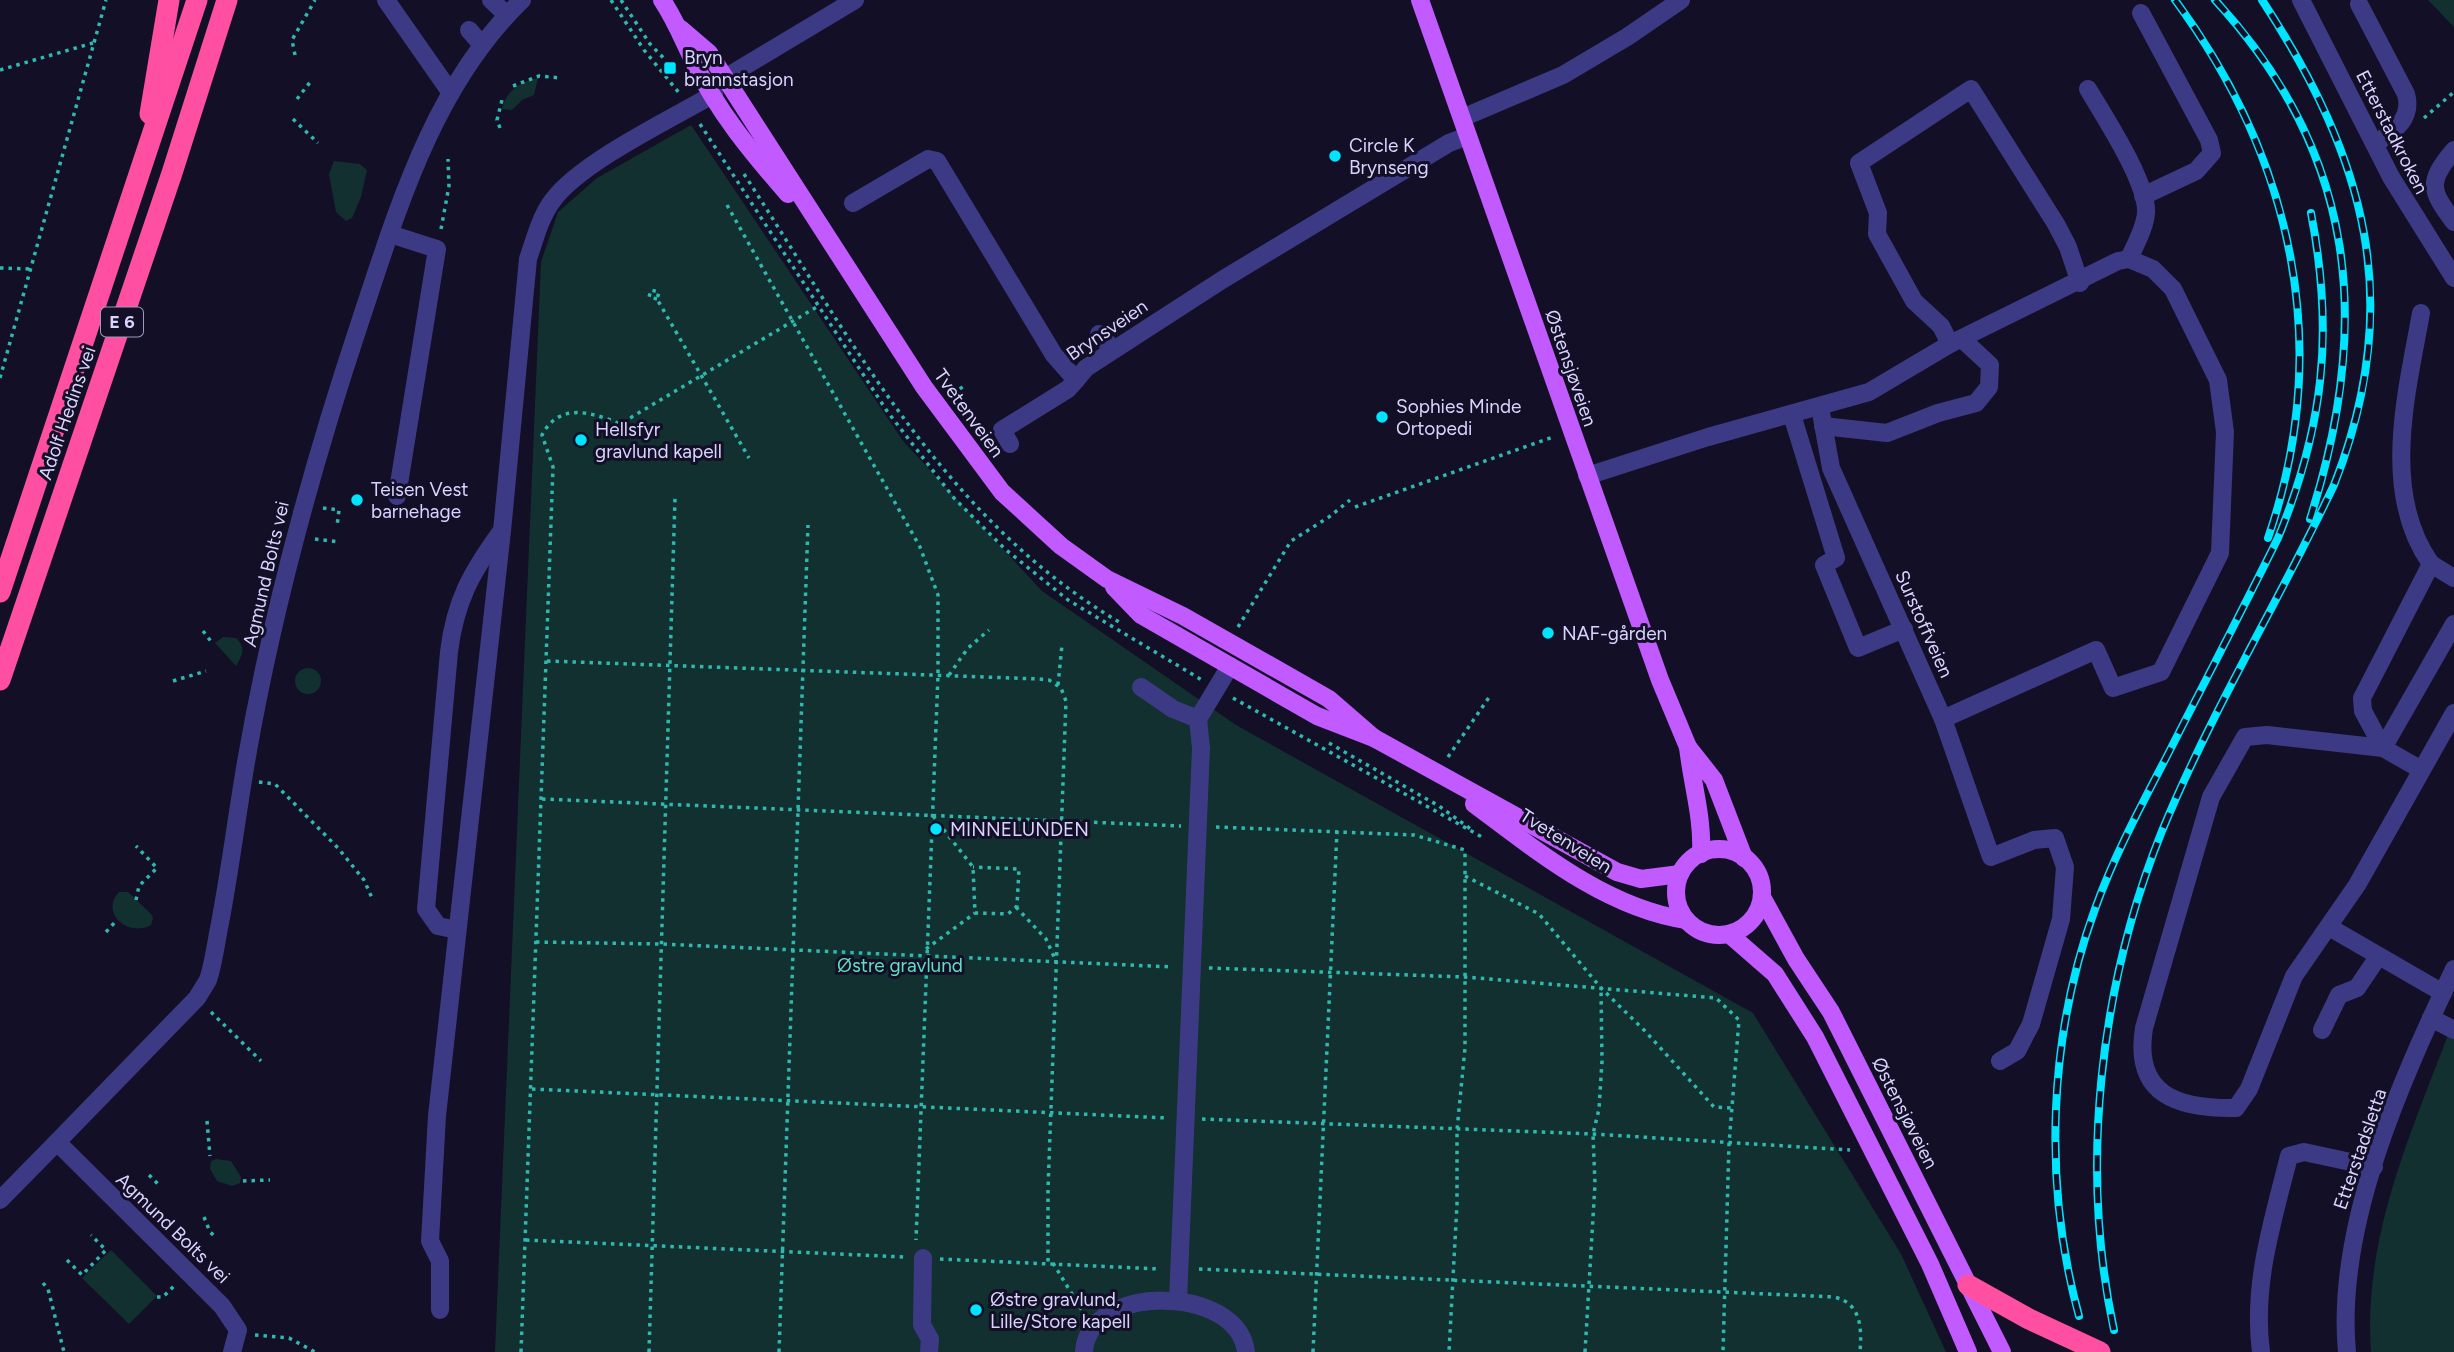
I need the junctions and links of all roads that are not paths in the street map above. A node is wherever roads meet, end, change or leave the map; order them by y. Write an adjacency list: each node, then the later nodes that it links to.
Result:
1 (169, 0): 27 (highway, E 6)
2 (197, 0): 27 (highway, Adolf Hedins vei / E 6)
3 (227, 0): 55 (highway, Adolf Hedins vei / E 6)
4 (386, 0): 21 (street)
5 (491, 0): 15 (street)
6 (522, 0): 15 (street, Agmund Bolts vei)
7 (662, 0): 16 (main road, Tvetenveien)
8 (855, 0): 19 (street)
9 (1420, 0): 23 (main road, Østensjøveien)
10 (1681, 0): 13 (street)
11 (2301, 0): 25 (street, Etterstadkroken)
12 (2359, 4): 25 (street)
13 (1654, 7): 23 (street)
14 (2141, 13): 28 (street)
15 (507, 15): 18 (street, Agmund Bolts vei)
16 (681, 29): 19 (main road, Tvetenveien); 22 (main road, Tvetenveien)
17 (469, 30): 18 (street)
18 (482, 45): 21 (street, Agmund Bolts vei)
19 (725, 78): 32 (main road, Tvetenveien)
20 (2088, 89): 28 (street)
21 (451, 93): 31 (street, Agmund Bolts vei)
22 (714, 94): 32 (main road, Tvetenveien); 47 (street)
23 (1462, 118): 24 (main road, Østensjøveien)
24 (1468, 136): 39 (street, Brynsveien); 45 (main road, Østensjøveien)
25 (2375, 144): 34 (street, Etterstadkroken)
26 (2454, 150): 30 (street)
27 (144, 165): 51 (highway, Adolf Hedins vei / E 6)
28 (2143, 196): 33 (street)
29 (853, 203): 40 (street, Brynsveien)
30 (2454, 222)
31 (390, 234): 46 (street); 80 (street, Agmund Bolts vei)
32 (830, 241): 50 (main road, Tvetenveien)
33 (2129, 259): 35 (street); 59 (street)
34 (2454, 278)
35 (2080, 283): 38 (street); 38 (street)
36 (2421, 313): 48 (street)
37 (1099, 334): 39 (street)
38 (1956, 342): 41 (street); 43 (street)
39 (1113, 349): 40 (street, Brynsveien)
40 (1076, 380): 44 (street)
41 (1820, 407): 42 (street); 43 (street, Surstoffveien)
42 (1792, 415): 45 (street); 53 (street)
43 (1823, 426): 53 (street, Surstoffveien)
44 (1010, 444)
45 (1587, 476): 61 (main road, Østensjøveien)
46 (397, 496)
47 (502, 531): 71 (street); 71 (street)
48 (2431, 564): 49 (street); 62 (street)
49 (2454, 578)
50 (1107, 579): 54 (main road, Tvetenveien); 60 (main road, Tvetenveien)
51 (0, 592)
52 (2454, 624): 62 (street)
53 (1904, 629): 59 (street, Surstoffveien)
54 (1230, 666): 58 (street); 60 (main road, Tvetenveien)
55 (0, 680)
56 (1141, 687): 58 (street)
57 (2454, 713): 63 (street)
58 (1198, 719): 85 (street)
59 (1943, 719): 79 (street, Surstoffveien)
60 (1374, 738): 64 (main road, Tvetenveien)
61 (1688, 747): 65 (main road, Østensjøveien); 66 (main road, Østensjøveien)
62 (2383, 748): 63 (street); 70 (street)
63 (2420, 769): 70 (street)
64 (1435, 774): 67 (main road, Tvetenveien); 69 (main road, Tvetenveien)
65 (1701, 853): 66 (main road); 67 (main road)
66 (1744, 858): 68 (main road, Østensjøveien)
67 (1680, 874): 69 (main road)
68 (1762, 897): 72 (main road); 84 (main road, Østensjøveien)
69 (1686, 920): 72 (main road)
70 (2329, 927): 73 (street)
71 (457, 930): 86 (street)
72 (1729, 934): 91 (main road)
73 (2378, 957): 75 (street); 77 (street)
74 (2454, 969): 75 (street, Etterstadsletta)
75 (2443, 993): 76 (street, Etterstadsletta)
76 (2431, 1018): 78 (street); 81 (street, Etterstadsletta)
77 (2322, 1030)
78 (2454, 1030)
79 (2000, 1061)
80 (57, 1142): 82 (street, Agmund Bolts vei); 87 (street, Agmund Bolts vei)
81 (2374, 1167): 94 (street); 95 (street, Etterstadsletta)
82 (0, 1200)
83 (919, 1258): 88 (street)
84 (1968, 1285): 92 (main road, Østensjøveien); 93 (highway)
85 (1178, 1301): 89 (street); 90 (street)
86 (440, 1310)
87 (232, 1352)
88 (929, 1352)
89 (1084, 1352)
90 (1246, 1352)
91 (1968, 1352)
92 (2002, 1352)
93 (2099, 1352)
94 (2261, 1352)
95 (2347, 1352)

